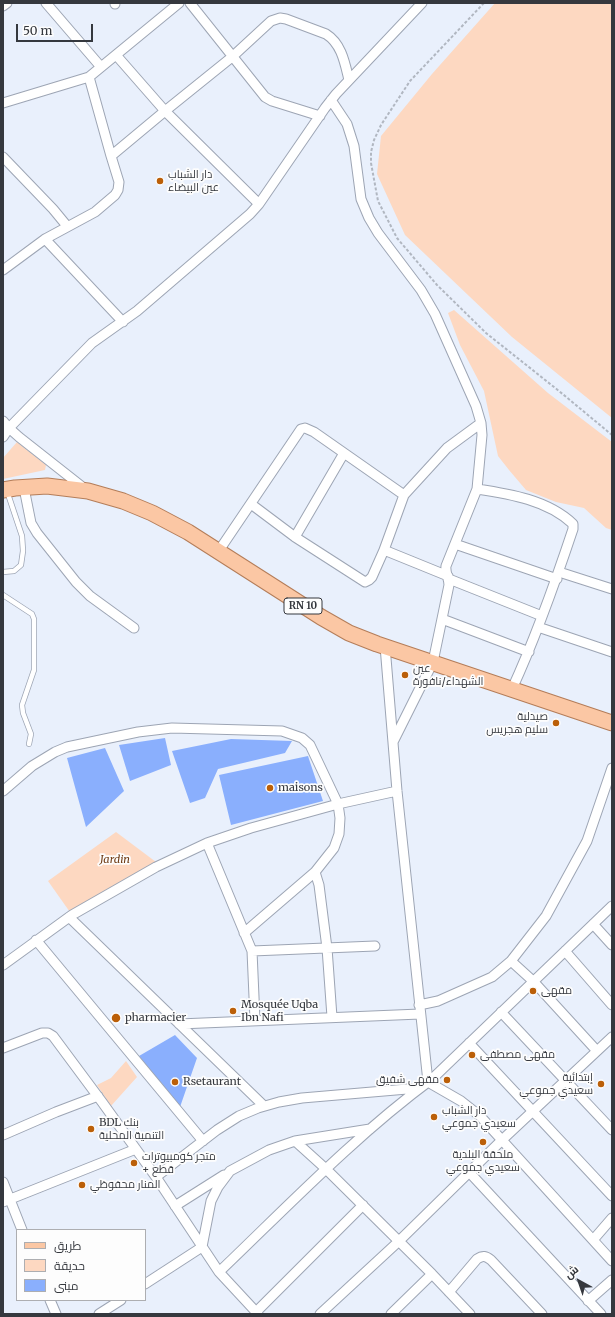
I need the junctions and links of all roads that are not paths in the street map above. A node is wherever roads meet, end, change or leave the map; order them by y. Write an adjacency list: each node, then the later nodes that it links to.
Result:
1 (7, 3): 6 (street)
2 (46, 3): 9 (street)
3 (179, 3): 7 (street)
4 (190, 3): 8 (street)
5 (422, 3): 11 (street)
6 (3, 6)
7 (116, 55): 9 (street); 14 (street)
8 (232, 57): 11 (street); 14 (street); 15 (street)
9 (101, 67): 10 (street)
10 (89, 77): 13 (street); 16 (street)
11 (349, 80): 12 (street)
12 (331, 100): 15 (street); 23 (street)
13 (3, 103)
14 (165, 112): 16 (street); 18 (street)
15 (320, 116): 18 (street)
16 (111, 156): 19 (street)
17 (3, 157): 19 (street)
18 (259, 204): 22 (street)
19 (67, 226): 20 (street)
20 (45, 239): 21 (street); 22 (street)
21 (3, 270)
22 (123, 322): 24 (street)
23 (481, 423): 28 (street); 31 (street)
24 (5, 426): 25 (street); 30 (street)
25 (3, 437)
26 (344, 453): 31 (street); 32 (street); 33 (street)
27 (24, 488): 29 (main road, RN 10); 30 (main road, RN 10); 45 (street)
28 (477, 489): 34 (street); 38 (street)
29 (5, 490): 37 (lane)
30 (88, 491): 36 (main road, RN 10)
31 (404, 495): 35 (street)
32 (251, 504): 33 (street); 36 (street)
33 (295, 537): 35 (street)
34 (455, 544): 38 (street); 39 (street)
35 (384, 550): 39 (street)
36 (218, 552): 46 (main road, RN 10)
37 (3, 572)
38 (558, 576): 40 (street); 42 (street)
39 (448, 578): 42 (street); 43 (street)
40 (612, 589)
41 (3, 595): 53 (lane)
42 (542, 616): 44 (street)
43 (442, 619): 47 (street); 49 (street)
44 (538, 627): 47 (street); 48 (street)
45 (134, 628)
46 (385, 646): 49 (main road, RN 10); 52 (street)
47 (529, 652): 50 (street)
48 (612, 652)
49 (433, 662): 50 (main road, RN 10); 52 (street)
50 (512, 689): 51 (main road, RN 10)
51 (612, 723)
52 (393, 742): 56 (street)
53 (29, 744)
54 (612, 768): 70 (street)
55 (3, 791): 57 (street)
56 (397, 791): 57 (street); 74 (street)
57 (338, 804): 58 (street); 59 (street)
58 (207, 842): 61 (street); 63 (street)
59 (314, 872): 63 (street); 67 (street)
60 (612, 906): 62 (street)
61 (69, 917): 64 (street); 78 (street)
62 (593, 924): 65 (street); 69 (street)
63 (244, 933): 68 (street)
64 (36, 940): 71 (street); 93 (street)
65 (612, 945)
66 (375, 946): 67 (street)
67 (327, 948): 68 (street); 76 (street)
68 (252, 951): 77 (street)
69 (565, 951): 72 (street); 73 (street)
70 (511, 961): 72 (street); 74 (street)
71 (3, 965)
72 (533, 981): 75 (street); 82 (street)
73 (612, 1005)
74 (420, 1009): 76 (street); 84 (street)
75 (501, 1012): 80 (street); 83 (street)
76 (332, 1017): 77 (street)
77 (255, 1020): 78 (street)
78 (179, 1024): 87 (street)
79 (612, 1037): 82 (street)
80 (469, 1043): 84 (street); 88 (street)
81 (3, 1048): 86 (street)
82 (597, 1052): 83 (street)
83 (566, 1081): 88 (street); 90 (street)
84 (428, 1082): 85 (street); 92 (street)
85 (419, 1088): 87 (street); 89 (street)
86 (98, 1096): 91 (street); 95 (street)
87 (264, 1106): 93 (street)
88 (533, 1112): 92 (street); 101 (street)
89 (370, 1129): 94 (street); 96 (street)
90 (612, 1130)
91 (3, 1135)
92 (502, 1140): 98 (street); 107 (street)
93 (203, 1141): 99 (street)
94 (295, 1141): 96 (street); 97 (street)
95 (136, 1150): 99 (street); 102 (street)
96 (326, 1169): 104 (street); 111 (street)
97 (230, 1171): 103 (street); 109 (street)
98 (469, 1172): 108 (street); 118 (street)
99 (156, 1177): 103 (street)
100 (3, 1182): 102 (street)
101 (612, 1196)
102 (6, 1200): 106 (street)
103 (175, 1206): 109 (street)
104 (363, 1206): 108 (street); 119 (street)
105 (612, 1218): 107 (street)
106 (21, 1229)
107 (593, 1240): 110 (street)
108 (398, 1242): 112 (street); 123 (street)
109 (202, 1247): 111 (street); 114 (street)
110 (612, 1261)
111 (219, 1272): 119 (street)
112 (432, 1274): 115 (street); 120 (street)
113 (612, 1280): 118 (street)
114 (146, 1283)
115 (449, 1292): 124 (street); 125 (street)
116 (50, 1301): 121 (street)
117 (119, 1301): 122 (street)
118 (588, 1301): 126 (street)
119 (257, 1313)
120 (393, 1313)
121 (56, 1314)
122 (99, 1314)
123 (320, 1314)
124 (470, 1314)
125 (542, 1314)
126 (601, 1314)

